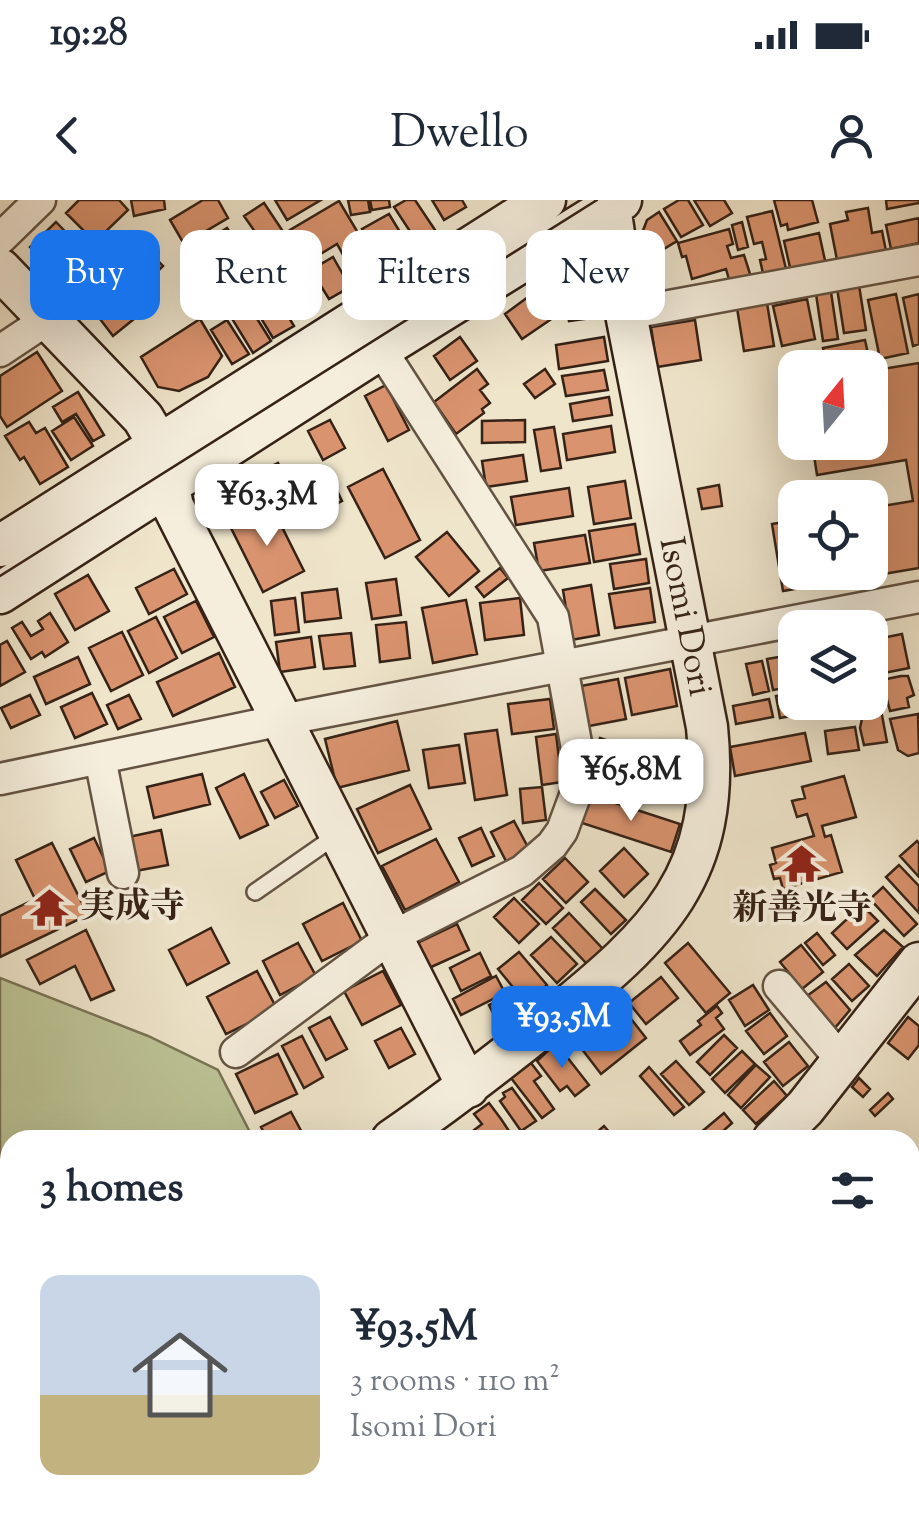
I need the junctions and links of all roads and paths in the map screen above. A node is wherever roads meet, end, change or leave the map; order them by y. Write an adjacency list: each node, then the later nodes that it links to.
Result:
1 (40, 200): 5 (street)
2 (545, 200): 13 (street)
3 (613, 202): 4 (street, Isomi Dori); 13 (street)
4 (616, 230)
5 (0, 239)
6 (919, 260): 9 (street)
7 (0, 269): 8 (street)
8 (30, 300)
9 (665, 307)
10 (46, 320): 14 (street)
11 (49, 320): 15 (street)
12 (627, 320): 20 (street, Isomi Dori)
13 (371, 333): 15 (street); 16 (street); 21 (street)
14 (0, 351)
15 (158, 445): 16 (street); 17 (street)
16 (168, 487): 18 (street); 22 (street)
17 (0, 546)
18 (0, 594)
19 (917, 607): 20 (street)
20 (688, 643): 21 (street); 33 (street, Isomi Dori)
21 (563, 667): 22 (street); 28 (street)
22 (282, 720): 23 (street); 25 (street)
23 (100, 758): 24 (street); 26 (street)
24 (0, 779)
25 (340, 832): 27 (lane); 28 (street)
26 (124, 873)
27 (255, 892)
28 (393, 936): 31 (street); 33 (street)
29 (919, 962): 32 (street)
30 (779, 986): 32 (street)
31 (236, 1052)
32 (843, 1062): 35 (street)
33 (468, 1086): 34 (street, Isomi Dori)
34 (406, 1130)
35 (783, 1130)

